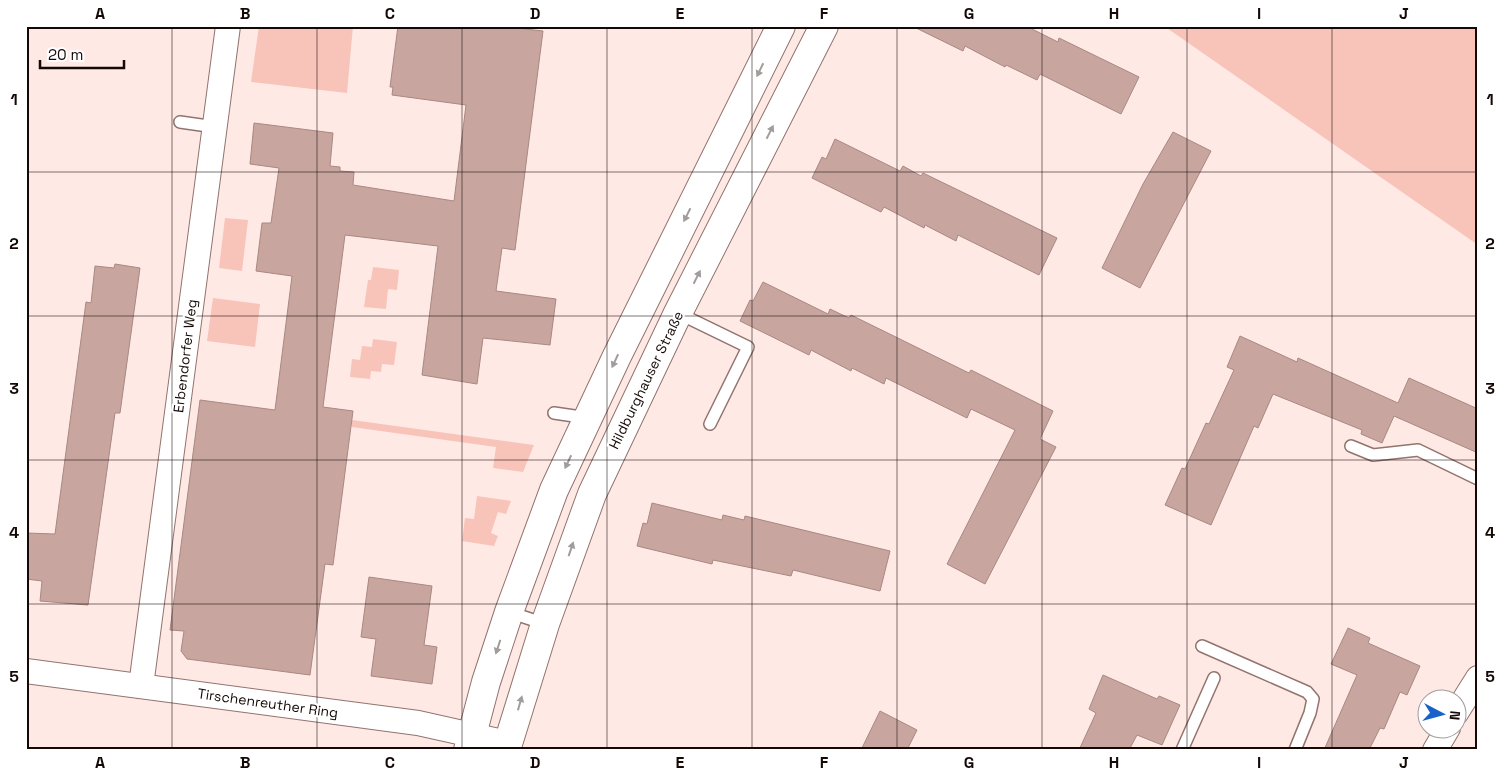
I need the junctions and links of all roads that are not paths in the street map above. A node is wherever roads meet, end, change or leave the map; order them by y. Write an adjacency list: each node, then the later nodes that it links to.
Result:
1 (228, 26): 5 (street, Erbendorfer Weg)
2 (781, 26): 8 (main road, one-way to 8)
3 (824, 26): 6 (main road, Hildburghauser Straße, one-way to 3)
4 (180, 122): 5 (lane)
5 (215, 127): 18 (street, Erbendorfer Weg)
6 (678, 313): 9 (lane); 13 (main road, Hildburghauser Straße, one-way to 6)
7 (554, 412): 8 (lane)
8 (588, 418): 12 (main road, one-way to 12)
9 (710, 424)
10 (1351, 446): 11 (lane)
11 (1478, 479)
12 (509, 612): 13 (lane); 21 (main road, one-way to 21)
13 (545, 624): 22 (main road, Hildburghauser Straße, one-way to 13)
14 (1202, 646): 24 (lane)
15 (26, 670): 18 (street, Tirschenreuther Ring)
16 (1214, 678): 23 (lane)
17 (1478, 678): 19 (street)
18 (141, 686): 21 (street, Tirschenreuther Ring)
19 (1466, 697)
20 (1442, 738): 25 (street)
21 (470, 742): 22 (street, Tirschenreuther Ring)
22 (507, 746)
23 (1182, 750)
24 (1295, 750)
25 (1435, 750)

